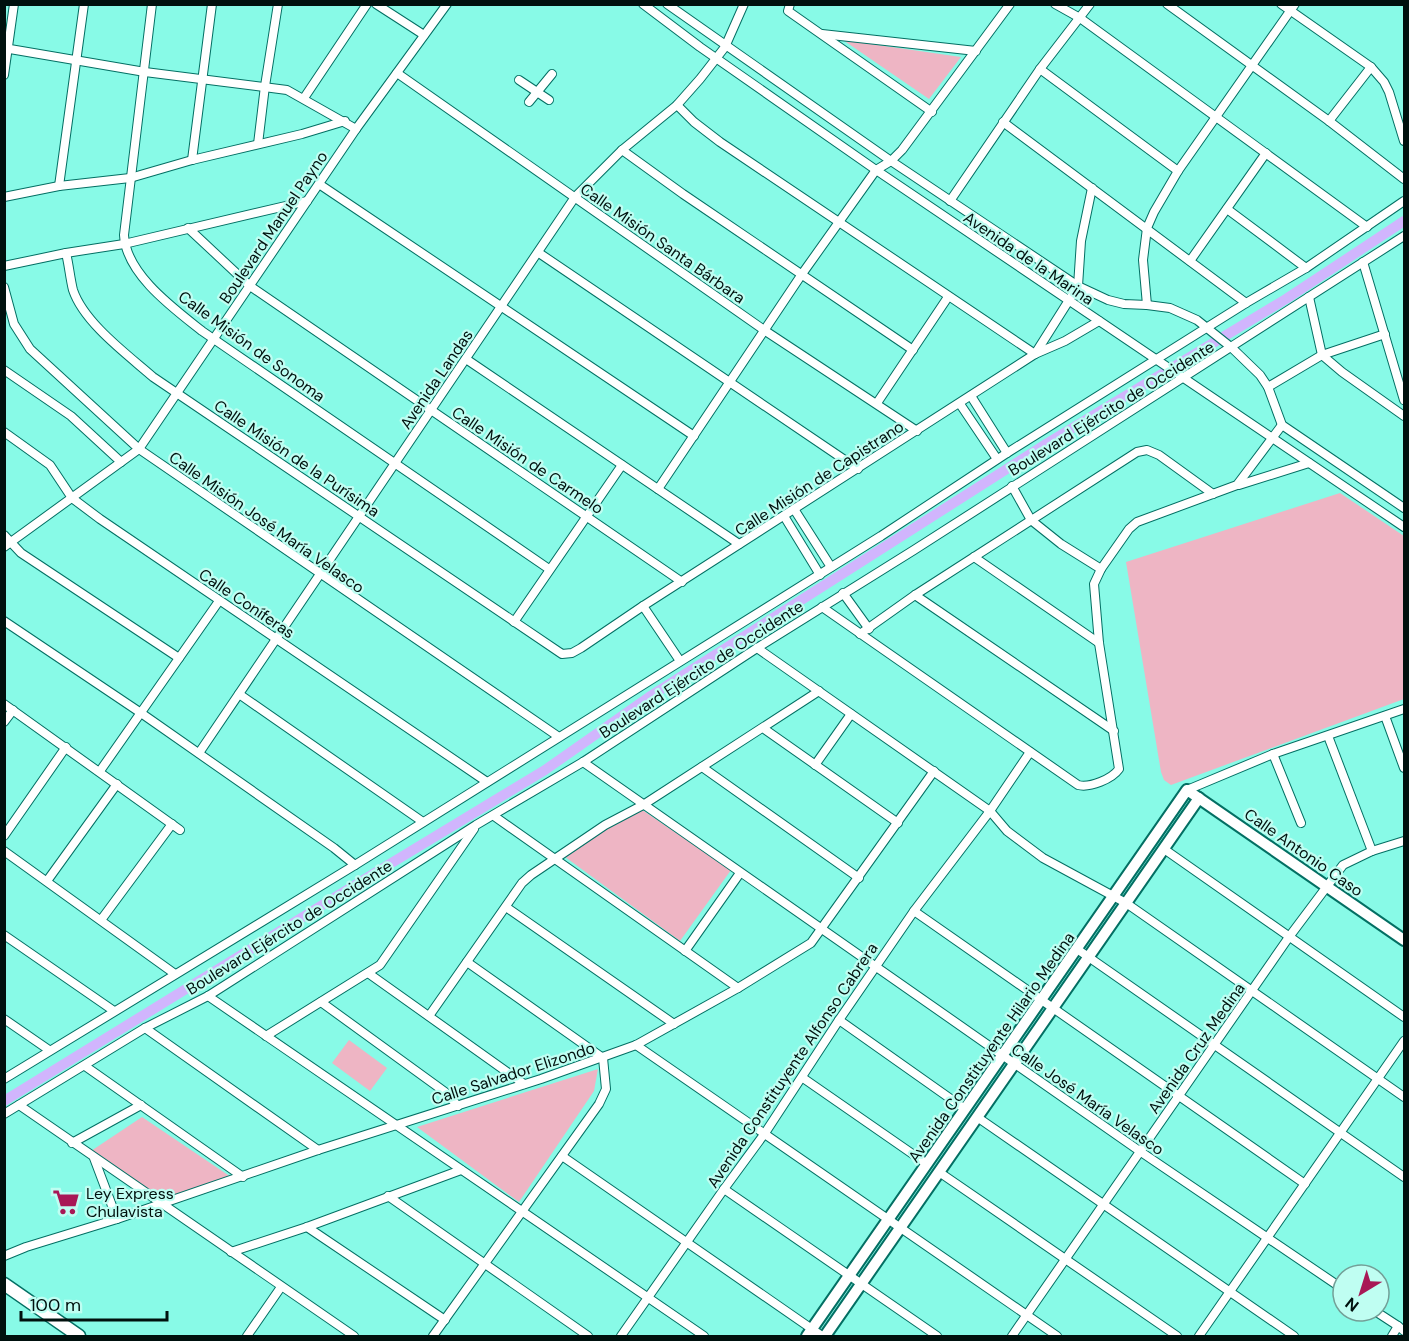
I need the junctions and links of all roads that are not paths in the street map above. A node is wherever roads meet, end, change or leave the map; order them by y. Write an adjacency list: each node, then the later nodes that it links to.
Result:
1 (14, 4): 23 (street)
2 (84, 4): 26 (street)
3 (152, 4): 30 (street)
4 (212, 4): 34 (street)
5 (278, 4): 36 (street)
6 (367, 4): 38 (street)
7 (376, 4): 21 (street)
8 (447, 4): 21 (street, Boulevard Manuel Payno)
9 (643, 4): 25 (street, Avenida de la Marina)
10 (668, 4): 22 (street, Avenida de la Marina)
11 (744, 4): 22 (street, Avenida Landas)
12 (790, 4): 20 (street)
13 (1010, 4): 24 (street)
14 (1055, 4): 19 (street)
15 (1090, 4): 19 (street)
16 (1167, 4): 27 (street)
17 (1281, 4): 18 (street)
18 (1292, 8): 27 (street); 28 (street)
19 (1080, 18): 29 (street); 43 (street)
20 (822, 34): 24 (street); 42 (street)
21 (424, 35): 31 (street, Boulevard Manuel Payno)
22 (725, 47): 25 (street, Avenida Landas); 53 (street, Avenida de la Marina)
23 (6, 49): 26 (street); 33 (street)
24 (976, 51): 42 (street)
25 (717, 59): 41 (street, Avenida Landas); 54 (street, Avenida de la Marina)
26 (76, 61): 30 (street); 59 (street)
27 (1252, 66): 43 (street); 45 (street)
28 (1371, 67): 45 (street); 48 (street)
29 (1040, 69): 46 (street); 55 (street)
30 (145, 72): 34 (street); 56 (street)
31 (397, 73): 47 (street, Boulevard Manuel Payno); 62 (street, Calle Misión Santa Bárbara)
32 (552, 74): 37 (street)
33 (4, 75)
34 (202, 78): 36 (street); 52 (street)
35 (519, 80): 37 (street)
36 (264, 86): 38 (street); 49 (street)
37 (537, 92): 39 (street); 40 (street)
38 (304, 98): 44 (street)
39 (549, 100)
40 (529, 102)
41 (677, 105): 50 (street, Avenida Landas); 67 (street)
42 (932, 112): 53 (street)
43 (1216, 118): 51 (street); 55 (street)
44 (345, 121): 47 (street); 49 (street)
45 (1329, 121): 57 (street)
46 (1003, 122): 60 (street); 64 (street)
47 (356, 129): 58 (street, Boulevard Manuel Payno)
48 (1404, 141)
49 (258, 144): 52 (street)
50 (622, 150): 62 (street, Avenida Landas); 79 (street)
51 (1266, 153): 66 (street); 68 (street)
52 (192, 160): 56 (street)
53 (891, 161): 54 (street); 64 (street, Avenida de la Marina)
54 (876, 170): 67 (street); 85 (street, Avenida de la Marina)
55 (1178, 171): 70 (street)
56 (130, 178): 59 (street); 72 (street)
57 (1404, 179)
58 (319, 183): 63 (street, Boulevard Manuel Payno); 88 (street)
59 (59, 186): 61 (street)
60 (1092, 188): 70 (street); 81 (street)
61 (4, 197)
62 (576, 197): 74 (street, Avenida Landas); 90 (street, Calle Misión Santa Bárbara)
63 (307, 201): 69 (street); 80 (street, Boulevard Manuel Payno)
64 (950, 201): 81 (street, Avenida de la Marina)
65 (1404, 201): 68 (street, Boulevard Ejército de Occidente)
66 (1227, 209): 75 (street); 78 (street)
67 (839, 222): 79 (street); 83 (street)
68 (1366, 227): 78 (street, Boulevard Ejército de Occidente)
69 (188, 228): 72 (street); 80 (street, Calle Misión de Carmelo)
70 (1147, 228): 75 (street); 87 (street)
71 (1404, 236): 76 (street, Boulevard Ejército de Occidente)
72 (124, 244): 73 (street); 93 (street, Calle Misión de Sonoma)
73 (66, 253): 77 (street); 104 (street, Calle Misión de la Purísima)
74 (538, 253): 88 (street, Avenida Landas); 102 (street)
75 (1190, 261): 86 (street)
76 (1363, 261): 84 (street, Boulevard Ejército de Occidente); 92 (street)
77 (4, 266)
78 (1306, 268): 86 (street, Boulevard Ejército de Occidente)
79 (802, 273): 90 (street); 95 (street)
80 (250, 286): 93 (street, Boulevard Manuel Payno); 109 (street, Calle Misión de Carmelo)
81 (1078, 286): 85 (street); 87 (street, Avenida de la Marina)
82 (4, 287): 116 (street, Calle Misión José María Velasco)
83 (948, 297): 95 (street); 96 (street)
84 (1309, 297): 94 (street, Boulevard Ejército de Occidente); 97 (street)
85 (1068, 301): 89 (street, Avenida de la Marina); 96 (street)
86 (1246, 303): 91 (street, Boulevard Ejército de Occidente)
87 (1147, 305): 91 (street, Avenida de la Marina)
88 (502, 307): 98 (street, Avenida Landas); 114 (street)
89 (1099, 321): 96 (street, Calle Misión de Capistrano); 99 (street, Avenida de la Marina)
90 (764, 330): 102 (street); 107 (street, Calle Misión Santa Bárbara)
91 (1210, 330): 94 (street, Avenida de la Marina); 99 (street, Boulevard Ejército de Occidente)
92 (1386, 334): 97 (street); 106 (street)
93 (214, 339): 104 (street, Boulevard Manuel Payno); 120 (street, Calle Misión de Sonoma)
94 (1232, 348): 101 (street, Boulevard Ejército de Occidente); 103 (street, Avenida de la Marina)
95 (913, 350): 107 (street)
96 (1035, 354): 105 (street, Calle Misión de Capistrano)
97 (1322, 355): 103 (street); 110 (street)
98 (466, 359): 109 (street, Avenida Landas); 122 (street)
99 (1159, 362): 101 (street, Avenida de la Marina); 117 (street, Boulevard Ejército de Occidente)
100 (4, 370): 119 (street)
101 (1183, 379): 115 (street, Avenida de la Marina); 125 (street, Boulevard Ejército de Occidente)
102 (729, 382): 114 (street); 123 (street)
103 (1268, 387): 111 (street, Avenida de la Marina)
104 (177, 394): 116 (street, Boulevard Manuel Payno); 133 (street, Calle Misión de la Purísima)
105 (971, 396): 108 (street, Calle Misión de Capistrano); 117 (street)
106 (1404, 400)
107 (877, 403): 112 (street, Calle Misión Santa Bárbara)
108 (960, 404): 112 (street, Calle Misión de Capistrano); 118 (street)
109 (431, 410): 120 (street, Avenida Landas); 131 (street, Calle Misión de Carmelo)
110 (1404, 416)
111 (1282, 426): 115 (street); 129 (street)
112 (917, 431): 123 (street, Calle Misión de Capistrano)
113 (4, 432): 128 (street, Calle Coníferas)
114 (694, 436): 126 (street)
115 (1273, 439): 121 (street, Avenida de la Marina); 124 (street)
116 (139, 449): 119 (street, Boulevard Manuel Payno); 143 (street, Calle Misión José María Velasco)
117 (1007, 453): 118 (street, Boulevard Ejército de Occidente)
118 (997, 459): 140 (street, Boulevard Ejército de Occidente)
119 (121, 462): 128 (street, Boulevard Manuel Payno)
120 (395, 463): 133 (street, Avenida Landas); 141 (street, Calle Misión de Sonoma)
121 (1309, 464): 124 (street); 135 (street, Avenida de la Marina)
122 (622, 465): 126 (street); 131 (street)
123 (858, 469): 130 (street, Calle Misión de Capistrano)
124 (1237, 485): 127 (street)
125 (1012, 486): 134 (street); 146 (street, Boulevard Ejército de Occidente)
126 (658, 489): 137 (street)
127 (1213, 494): 134 (street); 142 (street)
128 (72, 498): 138 (street, Boulevard Manuel Payno); 148 (street, Calle Coníferas)
129 (1404, 508)
130 (794, 509): 132 (street, Calle Misión de Capistrano); 140 (street)
131 (586, 516): 141 (street); 145 (street, Calle Misión de Carmelo)
132 (784, 516): 137 (street, Calle Misión de Capistrano); 144 (street)
133 (358, 517): 143 (street, Avenida Landas); 152 (street, Calle Misión de la Purísima)
134 (1030, 520): 139 (street); 142 (street)
135 (1404, 527)
136 (4, 535): 138 (street)
137 (739, 544): 145 (street, Calle Misión de Capistrano)
138 (7, 545): 159 (street)
139 (974, 557): 147 (street); 156 (street)
140 (831, 567): 144 (street, Boulevard Ejército de Occidente)
141 (549, 569): 152 (street)
142 (1101, 569): 156 (street)
143 (319, 574): 155 (street, Avenida Landas); 173 (street, Calle Misión José María Velasco)
144 (820, 574): 160 (street, Boulevard Ejército de Occidente)
145 (682, 582): 149 (street, Calle Misión de Capistrano)
146 (843, 593): 150 (street, Boulevard Ejército de Occidente); 153 (street)
147 (915, 595): 153 (street); 171 (street)
148 (219, 601): 155 (street, Calle Coníferas); 159 (street)
149 (643, 606): 158 (street, Calle Misión de Capistrano); 160 (street)
150 (822, 607): 154 (street); 157 (street, Boulevard Ejército de Occidente)
151 (4, 621): 166 (street)
152 (514, 622): 158 (street, Calle Misión de la Purísima)
153 (868, 629): 154 (street)
154 (860, 634): 175 (street)
155 (276, 639): 162 (street, Avenida Landas); 184 (street, Calle Coníferas)
156 (1099, 644): 171 (street)
157 (756, 648): 161 (street); 178 (street, Boulevard Ejército de Occidente)
158 (555, 650)
159 (179, 658): 166 (street)
160 (680, 662): 173 (street, Boulevard Ejército de Occidente)
161 (819, 691): 167 (street); 170 (street)
162 (239, 694): 176 (street, Avenida Landas); 192 (street)
163 (4, 704): 165 (street)
164 (1404, 709): 168 (street, Avenida Constituyente Hilario Medina)
165 (13, 710): 169 (street); 174 (street)
166 (141, 713): 176 (street); 182 (street)
167 (851, 714): 179 (street); 183 (street)
168 (1386, 716): 172 (street, Avenida Constituyente Hilario Medina); 181 (street)
169 (4, 722)
170 (763, 728): 179 (street); 180 (street)
171 (1114, 730): 175 (street)
172 (1328, 736): 177 (street, Avenida Constituyente Hilario Medina); 202 (street)
173 (559, 737): 184 (street, Boulevard Ejército de Occidente)
174 (66, 747): 182 (street); 198 (street)
175 (1030, 752): 190 (street, Avenida Constituyente Alfonso Cabrera)
176 (199, 753): 204 (street)
177 (1273, 754): 185 (street, Avenida Constituyente Hilario Medina); 195 (street)
178 (583, 762): 189 (street, Calle José María Velasco); 191 (street, Boulevard Ejército de Occidente)
179 (815, 765): 193 (street)
180 (702, 767): 189 (street); 206 (street)
181 (1404, 768)
182 (100, 771): 186 (street)
183 (934, 771): 190 (street); 193 (street, Calle Salvador Elizondo)
184 (487, 782): 192 (street, Boulevard Ejército de Occidente)
185 (1204, 782): 187 (street, Avenida Constituyente Hilario Medina); 188 (street, Avenida Constituyente Hilario Medina)
186 (117, 784): 194 (street); 207 (street)
187 (1187, 790): 188 (street, Calle Antonio Caso); 209 (street, Avenida Constituyente Hilario Medina)
188 (1199, 798): 200 (street, Avenida Constituyente Hilario Medina); 208 (street, Calle Antonio Caso)
189 (642, 805): 203 (street); 205 (street, Calle José María Velasco)
190 (990, 811): 209 (street); 212 (street, Avenida Constituyente Alfonso Cabrera)
191 (494, 816): 196 (street, Boulevard Ejército de Occidente); 203 (street)
192 (423, 822): 204 (street, Boulevard Ejército de Occidente)
193 (898, 823): 206 (street, Calle Salvador Elizondo)
194 (172, 824): 197 (street); 213 (street)
195 (1301, 824)
196 (477, 825): 223 (street); 227 (street, Boulevard Ejército de Occidente)
197 (180, 830)
198 (4, 836)
199 (1404, 841): 202 (street)
200 (1164, 849): 210 (street, Avenida Constituyente Hilario Medina); 216 (street)
201 (4, 851): 207 (street)
202 (1372, 852): 208 (street, Avenida Cruz Medina)
203 (555, 860): 211 (street); 219 (street)
204 (355, 865): 224 (street, Boulevard Ejército de Occidente)
205 (740, 873): 214 (street, Calle José María Velasco); 219 (street)
206 (859, 878): 214 (street, Calle Salvador Elizondo)
207 (47, 881): 213 (street)
208 (1327, 887): 216 (street, Avenida Cruz Medina); 217 (street, Calle Antonio Caso)
209 (1114, 895): 210 (street); 218 (street, Avenida Constituyente Hilario Medina)
210 (1126, 903): 220 (street, Avenida Constituyente Hilario Medina); 226 (street)
211 (506, 907): 221 (street); 236 (street)
212 (914, 911): 222 (street, Avenida Constituyente Alfonso Cabrera); 228 (street)
213 (100, 920): 224 (street)
214 (822, 930): 222 (street, Calle José María Velasco); 225 (street, Calle Salvador Elizondo)
215 (4, 935): 231 (street)
216 (1289, 937): 226 (street, Avenida Cruz Medina); 233 (street)
217 (1404, 940)
218 (1077, 949): 220 (street); 228 (street, Avenida Constituyente Hilario Medina)
219 (685, 951): 225 (street)
220 (1089, 956): 230 (street, Avenida Constituyente Hilario Medina); 240 (street)
221 (467, 962): 232 (street); 244 (street)
222 (876, 967): 235 (street, Avenida Constituyente Alfonso Cabrera); 243 (street, Calle José María Velasco)
223 (368, 973): 229 (street); 232 (street)
224 (175, 974): 231 (street, Boulevard Ejército de Occidente)
225 (738, 988): 236 (street, Calle Salvador Elizondo)
226 (1252, 991): 240 (street, Avenida Cruz Medina); 248 (street)
227 (208, 996): 237 (street, Boulevard Ejército de Occidente); 238 (street)
228 (1041, 1000): 230 (street); 243 (street, Avenida Constituyente Hilario Medina)
229 (321, 1002): 238 (street); 255 (street)
230 (1053, 1008): 245 (street, Avenida Constituyente Hilario Medina); 251 (street)
231 (114, 1011): 242 (street, Boulevard Ejército de Occidente)
232 (429, 1016): 250 (street)
233 (1404, 1017)
234 (4, 1019): 242 (street)
235 (839, 1020): 247 (street, Avenida Constituyente Alfonso Cabrera); 256 (street)
236 (674, 1024): 241 (street, Calle Salvador Elizondo)
237 (145, 1028): 246 (street, Boulevard Ejército de Occidente); 263 (street)
238 (266, 1036): 259 (street)
239 (1404, 1041): 248 (street)
240 (1215, 1044): 251 (street, Avenida Cruz Medina); 261 (street)
241 (636, 1045): 244 (street, Calle Salvador Elizondo); 260 (street)
242 (49, 1050): 249 (street, Boulevard Ejército de Occidente)
243 (1003, 1056): 245 (street, Calle José María Velasco); 256 (street, Avenida Constituyente Hilario Medina)
244 (603, 1058): 250 (street, Calle Salvador Elizondo); 265 (street)
245 (1014, 1063): 258 (street, Avenida Constituyente Hilario Medina); 264 (street, Calle José María Velasco)
246 (85, 1066): 253 (street, Boulevard Ejército de Occidente); 254 (street)
247 (802, 1078): 260 (street, Avenida Constituyente Alfonso Cabrera); 267 (street)
248 (1378, 1078): 252 (street); 261 (street)
249 (4, 1079)
250 (524, 1084): 255 (street, Calle Salvador Elizondo)
251 (1179, 1096): 264 (street, Avenida Cruz Medina); 272 (street)
252 (1404, 1097)
253 (19, 1105): 257 (street, Boulevard Ejército de Occidente); 262 (street)
254 (141, 1105): 262 (street); 270 (street)
255 (458, 1106): 259 (street, Calle Salvador Elizondo)
256 (965, 1109): 267 (street, Avenida Constituyente Hilario Medina)
257 (4, 1114)
258 (977, 1117): 269 (street, Avenida Constituyente Hilario Medina); 276 (street)
259 (396, 1125): 263 (street, Calle Salvador Elizondo); 268 (street)
260 (765, 1133): 273 (street, Avenida Constituyente Alfonso Cabrera); 279 (street)
261 (1341, 1133): 271 (street); 272 (street)
262 (72, 1143): 266 (street)
263 (318, 1150): 270 (street, Calle Salvador Elizondo)
264 (1141, 1152): 276 (street, Avenida Cruz Medina); 282 (street, Calle José María Velasco)
265 (562, 1156): 277 (street); 283 (street)
266 (93, 1157): 275 (street); 278 (street)
267 (927, 1164): 279 (street, Avenida Constituyente Hilario Medina)
268 (461, 1170): 274 (street); 277 (street)
269 (939, 1172): 281 (street, Avenida Constituyente Hilario Medina); 286 (street)
270 (243, 1176): 275 (street, Calle Salvador Elizondo)
271 (1404, 1176)
272 (1305, 1184): 282 (street)
273 (724, 1189): 283 (street, Avenida Constituyente Alfonso Cabrera); 288 (street)
274 (388, 1196): 280 (street); 287 (street)
275 (161, 1204): 278 (street, Calle Salvador Elizondo); 284 (street)
276 (1104, 1205): 286 (street, Avenida Cruz Medina); 293 (street)
277 (522, 1212): 287 (street); 294 (street)
278 (117, 1219): 285 (street, Calle Salvador Elizondo)
279 (889, 1220): 281 (street); 288 (street, Avenida Constituyente Hilario Medina)
280 (307, 1227): 284 (street); 296 (street)
281 (901, 1227): 291 (street, Avenida Constituyente Hilario Medina); 295 (street)
282 (1267, 1239): 289 (street, Calle José María Velasco); 293 (street)
283 (687, 1242): 294 (street, Avenida Constituyente Alfonso Cabrera); 298 (street)
284 (231, 1252): 292 (street)
285 (4, 1256)
286 (1066, 1260): 295 (street, Avenida Cruz Medina); 310 (street)
287 (484, 1265): 296 (street); 303 (street)
288 (849, 1277): 291 (street); 298 (street, Avenida Constituyente Hilario Medina)
289 (1331, 1281)
290 (4, 1284): 299 (main road)
291 (861, 1285): 306 (street, Avenida Constituyente Hilario Medina); 307 (street)
292 (281, 1287): 300 (street); 301 (street)
293 (1230, 1292): 311 (street); 312 (street)
294 (648, 1298): 304 (street, Avenida Constituyente Alfonso Cabrera); 305 (street)
295 (1027, 1316): 308 (street, Avenida Cruz Medina); 309 (street)
296 (445, 1320): 302 (street)
297 (1401, 1329): 313 (street)
298 (810, 1333): 306 (street)
299 (79, 1336)
300 (247, 1336)
301 (354, 1336)
302 (433, 1336)
303 (588, 1336)
304 (621, 1336)
305 (704, 1336)
306 (824, 1336)
307 (937, 1336)
308 (1012, 1336)
309 (1057, 1336)
310 (1177, 1336)
311 (1199, 1336)
312 (1294, 1336)
313 (1392, 1336)

